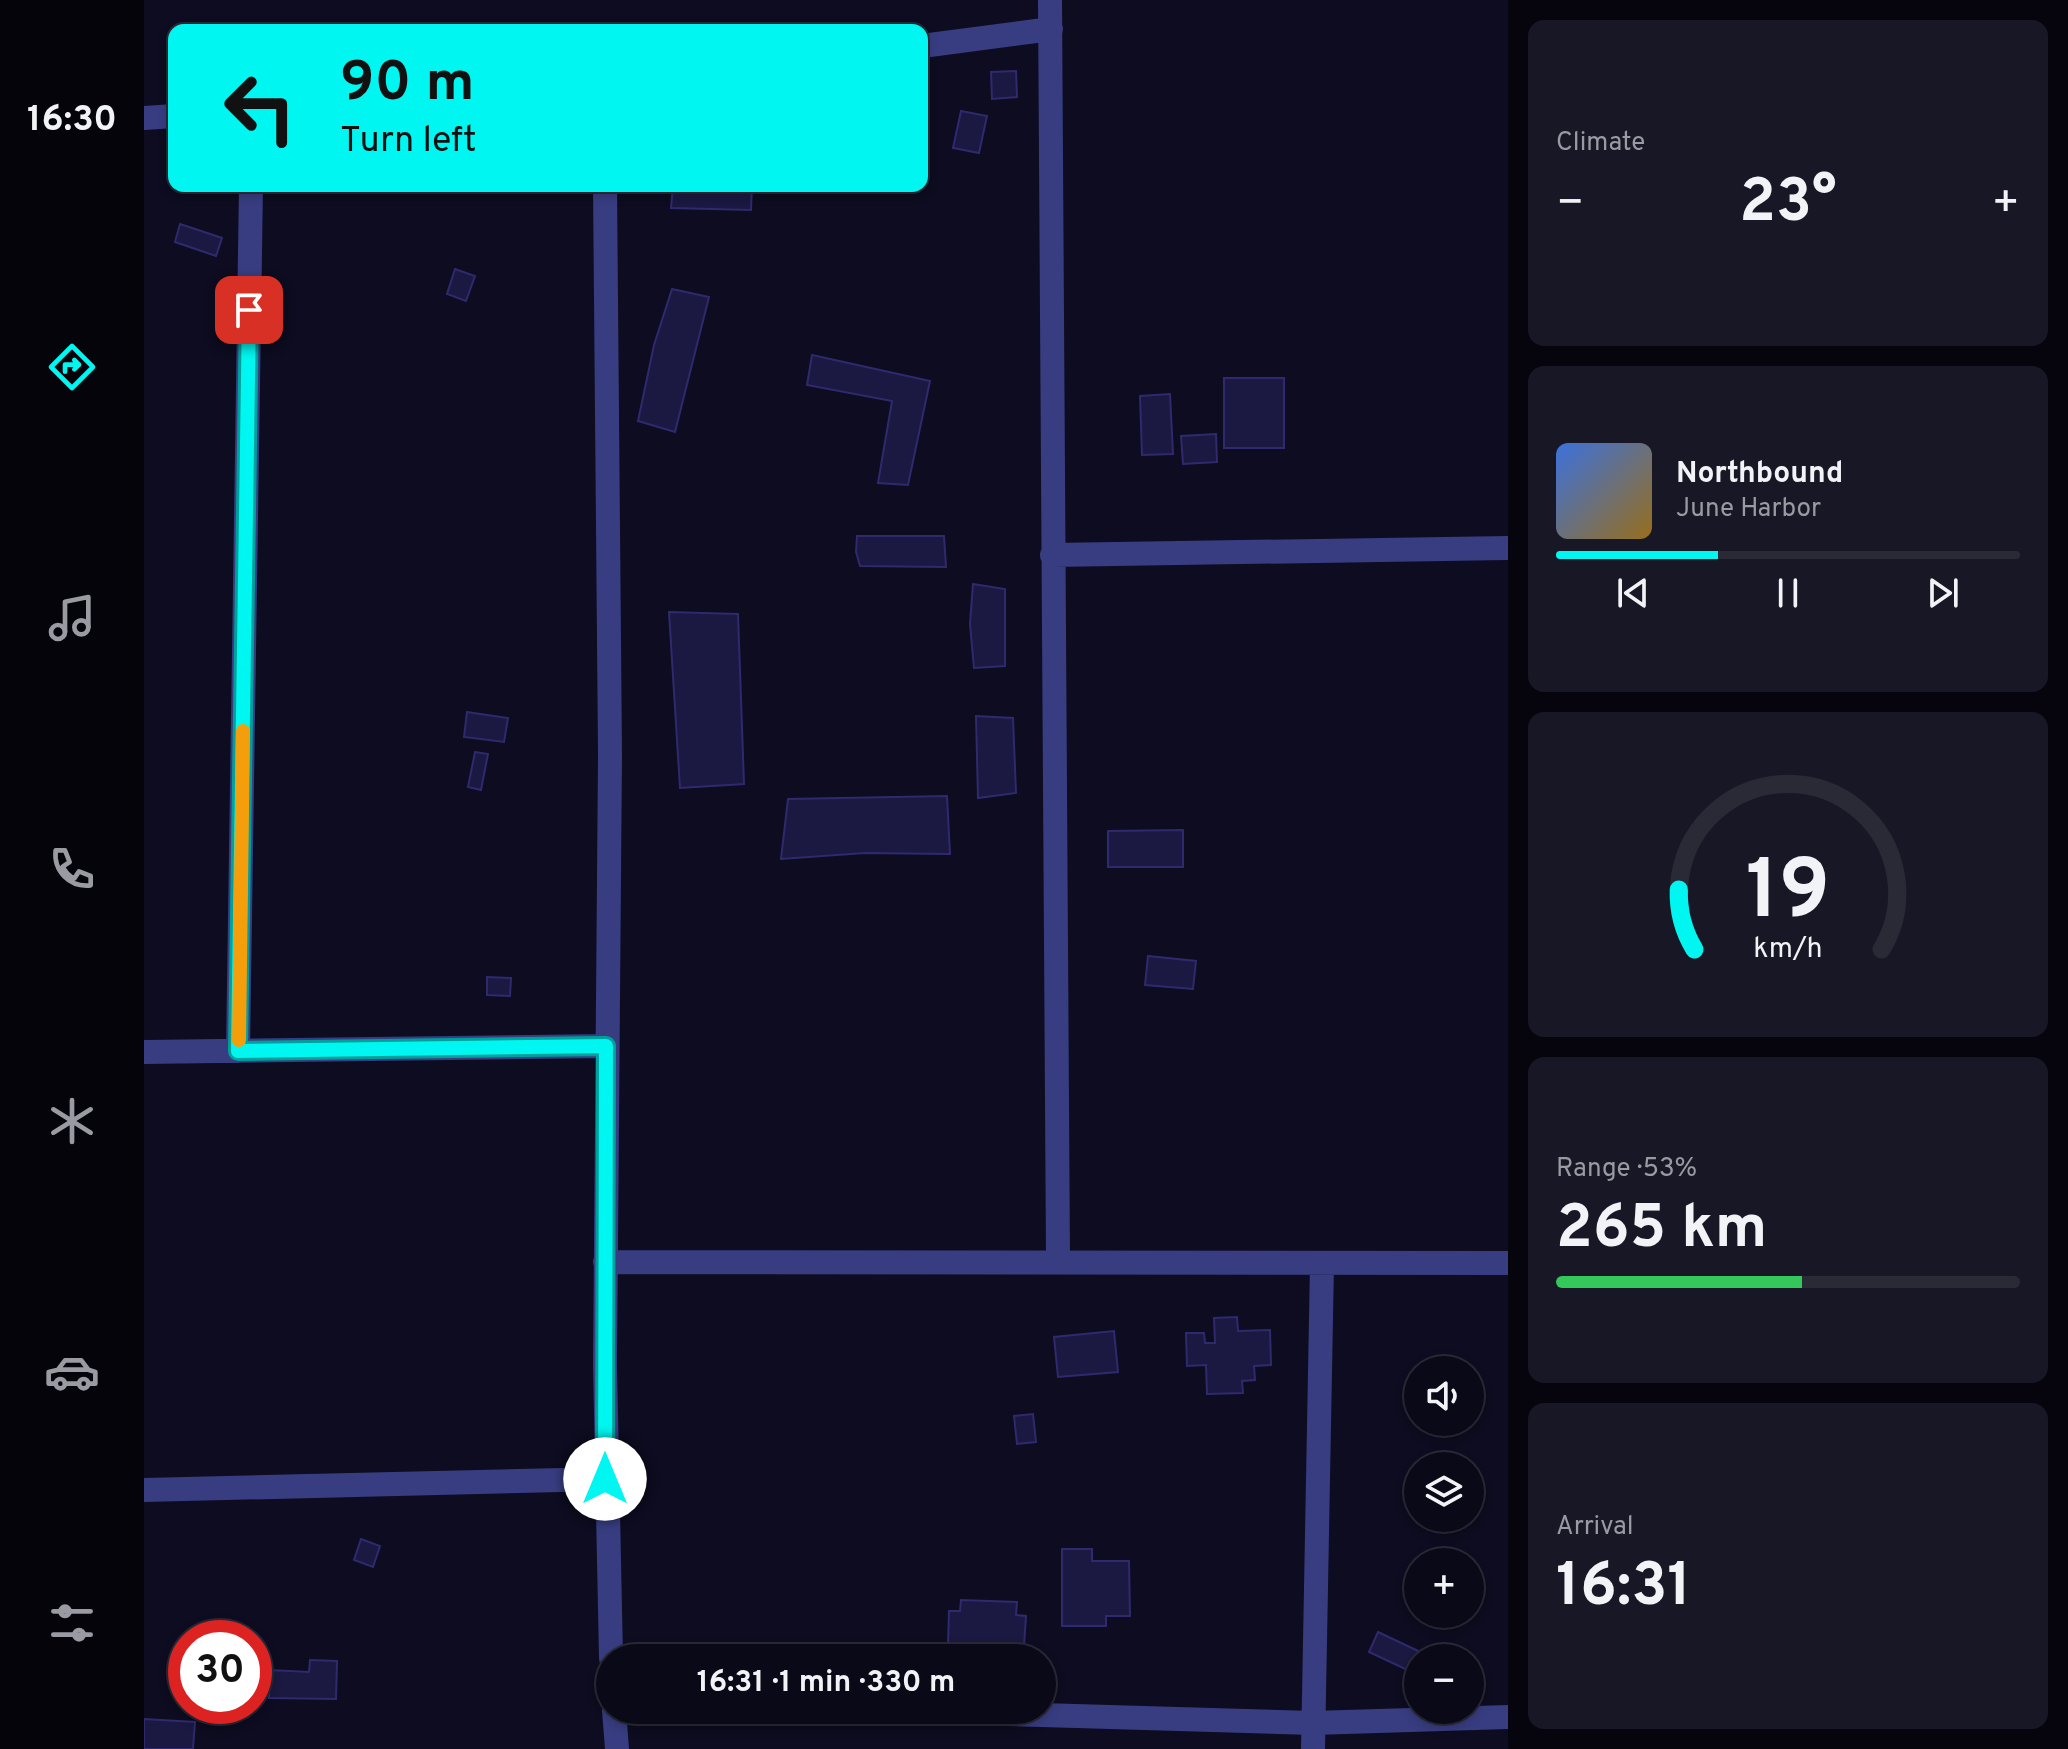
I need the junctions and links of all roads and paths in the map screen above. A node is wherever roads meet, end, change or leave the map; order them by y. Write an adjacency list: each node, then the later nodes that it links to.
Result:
1 (1050, 0): 2 (street)
2 (1051, 29): 3 (street); 9 (street)
3 (928, 45)
4 (168, 116): 5 (street)
5 (144, 118)
6 (251, 192): 11 (street)
7 (605, 192): 10 (street)
8 (1508, 548): 9 (street)
9 (1052, 555): 13 (street)
10 (606, 1046): 11 (street); 14 (street)
11 (238, 1051): 12 (street)
12 (144, 1052)
13 (1058, 1260): 14 (street); 16 (street)
14 (605, 1262): 17 (street)
15 (1508, 1263): 16 (street)
16 (1322, 1264): 22 (street)
17 (605, 1479): 18 (street); 19 (street)
18 (144, 1490)
19 (611, 1644)
20 (1056, 1715): 22 (street)
21 (1508, 1717): 22 (street)
22 (1313, 1723): 25 (street)
23 (615, 1724): 24 (street)
24 (617, 1749)
25 (1313, 1749)

